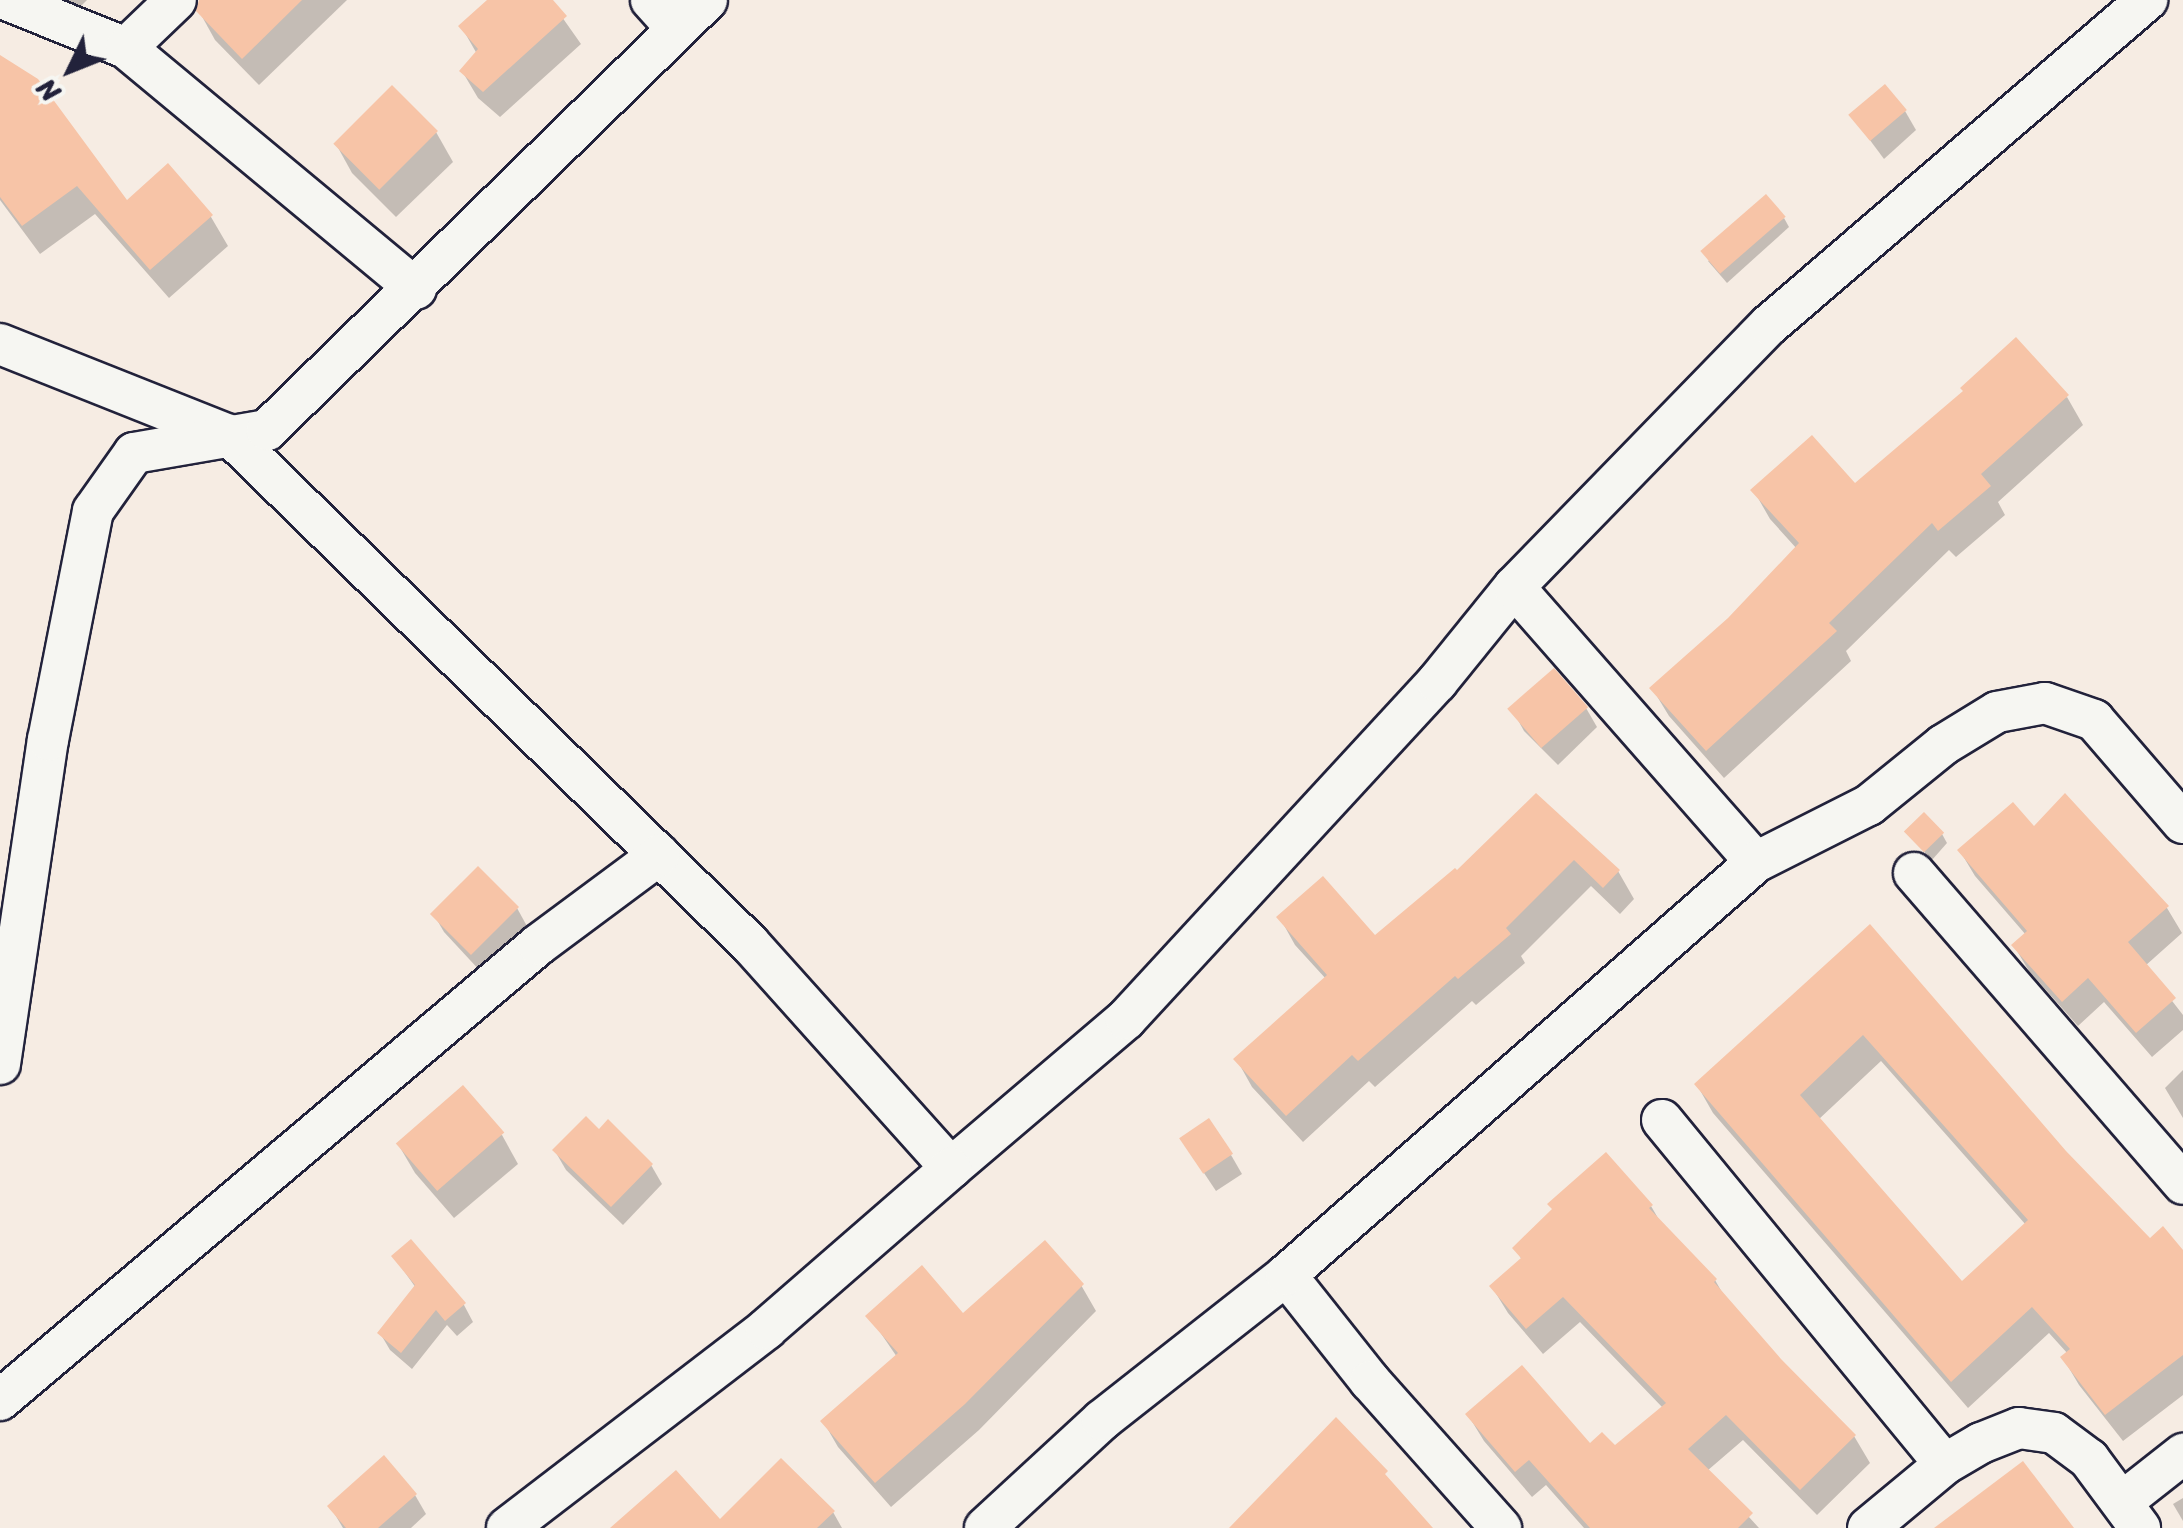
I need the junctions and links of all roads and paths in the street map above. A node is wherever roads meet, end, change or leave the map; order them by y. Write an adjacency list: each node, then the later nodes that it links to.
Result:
1 (6, 0): 6 (street)
2 (176, 0): 6 (street)
3 (707, 0): 5 (street)
4 (2147, 0): 10 (street)
5 (664, 14): 7 (street)
6 (126, 48): 7 (street)
7 (416, 289): 9 (street)
8 (0, 344): 9 (street)
9 (229, 434): 12 (street); 15 (street)
10 (1514, 587): 13 (street); 17 (street)
11 (2183, 824): 13 (street)
12 (659, 855): 17 (street); 20 (street)
13 (1756, 862): 19 (street)
14 (1914, 873): 18 (street)
15 (0, 1064)
16 (1662, 1120): 22 (street)
17 (951, 1168): 24 (street)
18 (2183, 1184)
19 (1286, 1275): 25 (street); 26 (street)
20 (0, 1400)
21 (2183, 1454): 23 (street)
22 (1945, 1464): 23 (street); 27 (street)
23 (2131, 1515)
24 (507, 1528)
25 (985, 1528)
26 (1501, 1528)
27 (1868, 1528)

